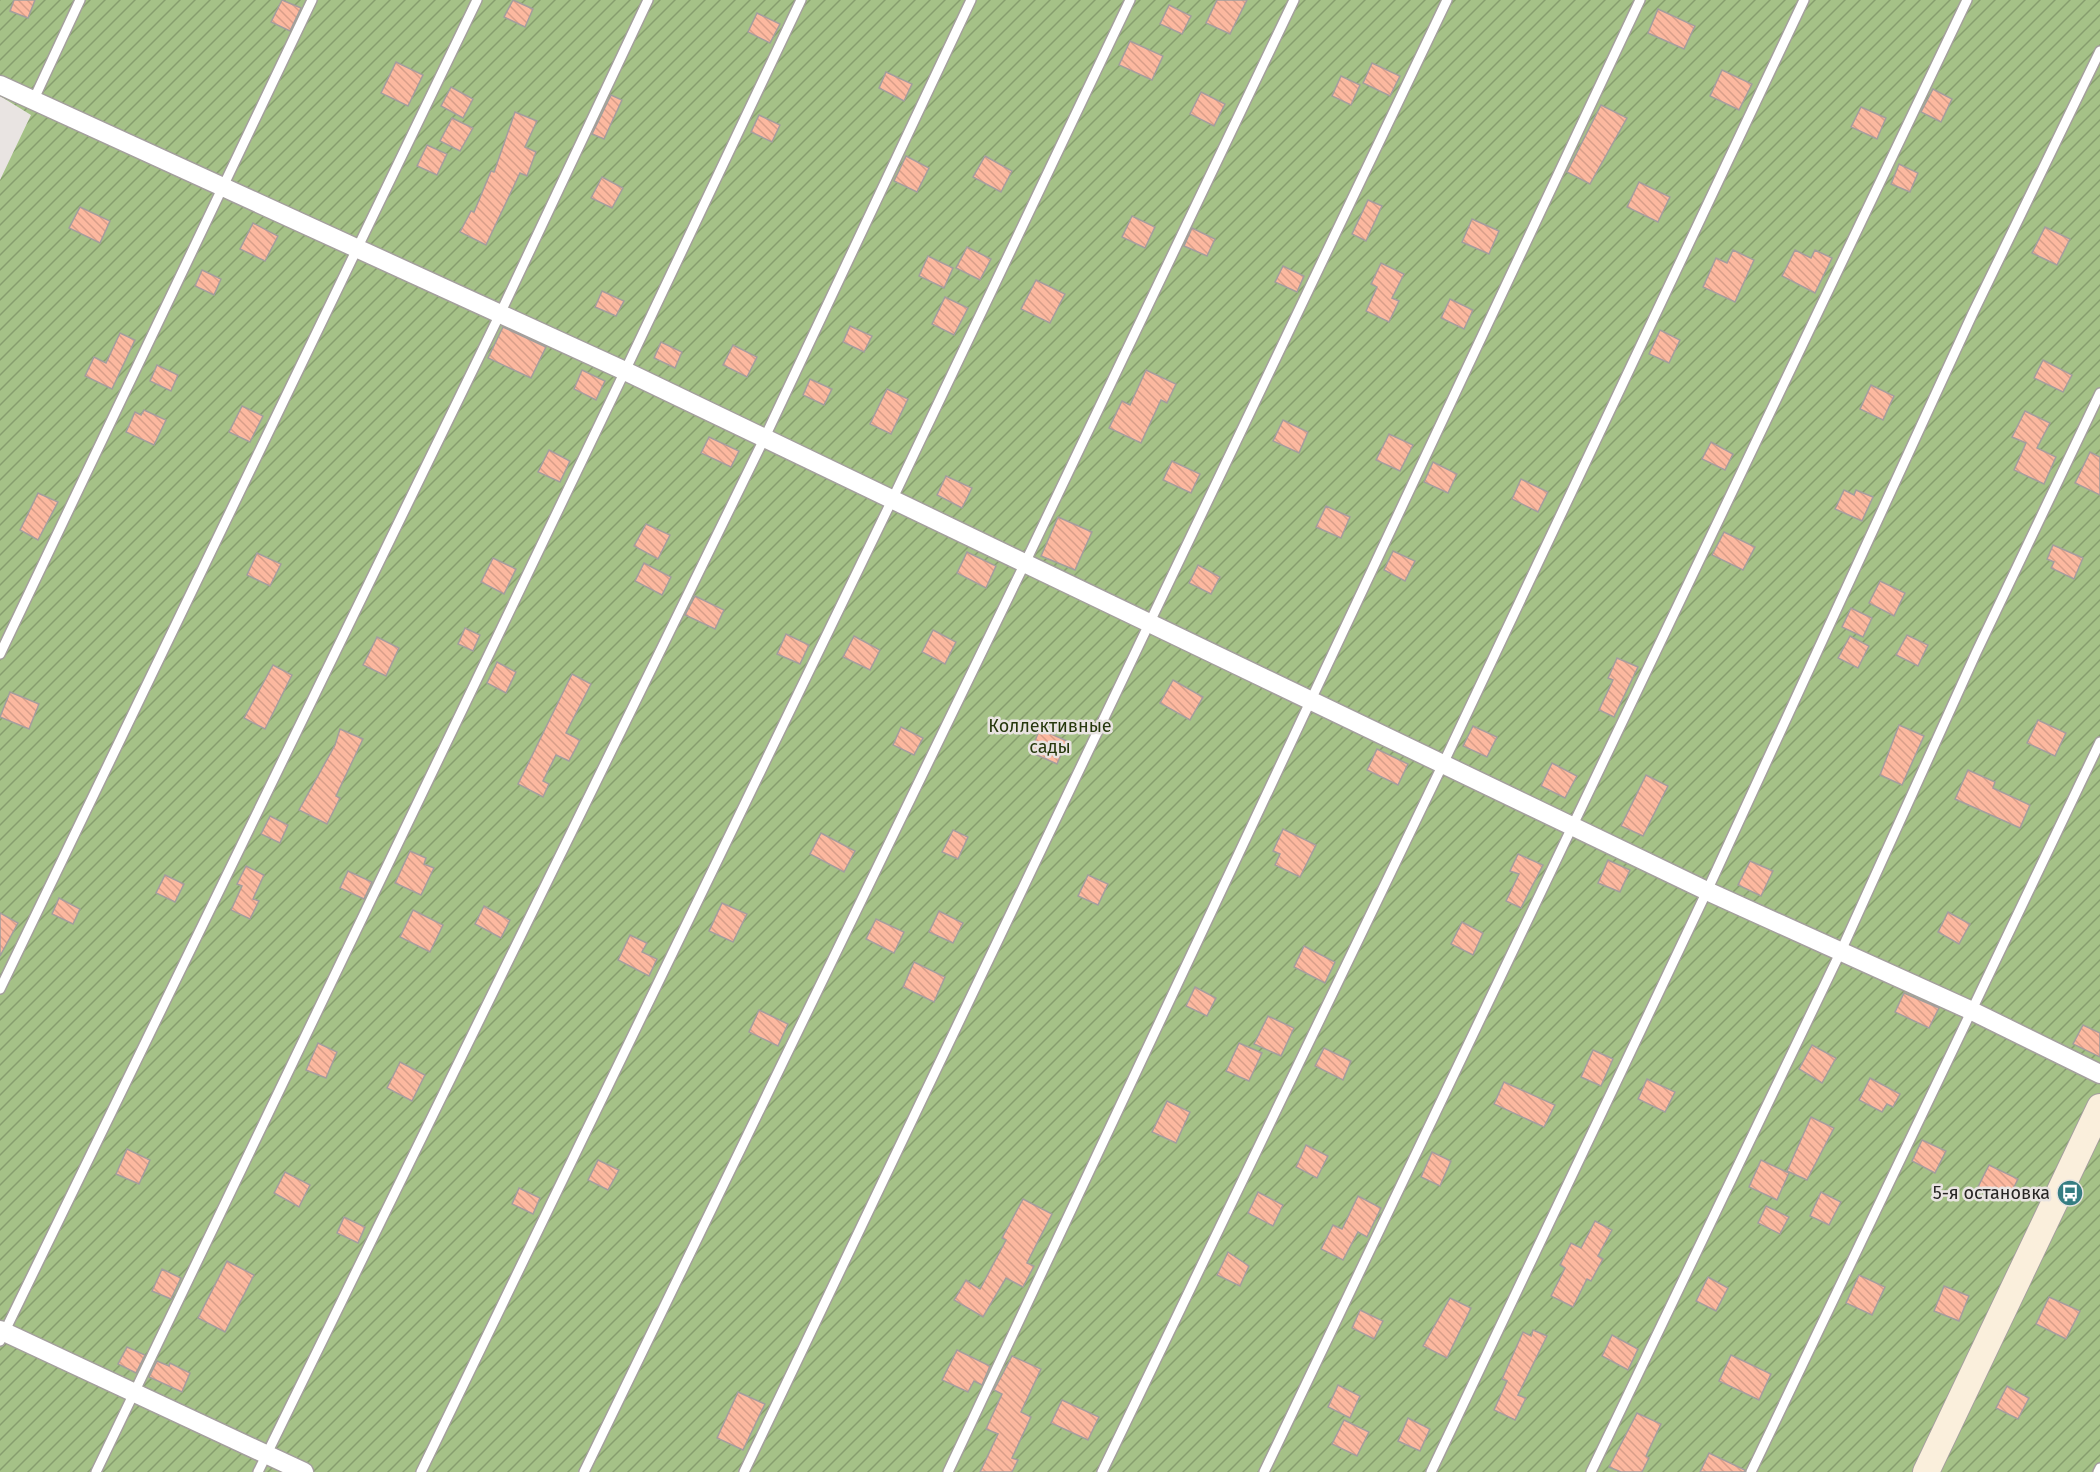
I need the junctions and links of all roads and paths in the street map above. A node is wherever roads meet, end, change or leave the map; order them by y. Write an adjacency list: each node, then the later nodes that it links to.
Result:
1 (80, 0): 15 (lane)
2 (312, 0): 16 (lane)
3 (477, 0): 17 (lane)
4 (648, 0): 18 (lane)
5 (801, 0): 19 (lane)
6 (971, 0): 21 (lane)
7 (1130, 0): 22 (lane)
8 (1294, 0): 23 (lane)
9 (1448, 0): 24 (lane)
10 (1640, 0): 26 (lane)
11 (1804, 0): 28 (lane)
12 (1967, 0): 29 (lane)
13 (2100, 51): 30 (lane)
14 (0, 86): 15 (street)
15 (33, 100): 16 (street)
16 (224, 187): 17 (street); 25 (lane)
17 (358, 249): 18 (street); 32 (lane)
18 (500, 314): 19 (street); 36 (lane)
19 (625, 371): 21 (street); 37 (lane)
20 (2100, 393): 31 (lane)
21 (765, 437): 22 (street); 38 (lane)
22 (893, 498): 23 (street); 42 (lane)
23 (1025, 563): 24 (street); 43 (lane)
24 (1149, 622): 26 (street); 44 (lane)
25 (0, 654)
26 (1310, 699): 28 (street); 45 (lane)
27 (2100, 742): 33 (lane)
28 (1443, 764): 29 (street); 46 (lane)
29 (1575, 826): 30 (street); 47 (lane)
30 (1707, 891): 31 (street); 48 (lane)
31 (1841, 951): 33 (street); 49 (lane)
32 (0, 989)
33 (1970, 1010): 34 (street); 50 (lane)
34 (2100, 1074)
35 (2100, 1107): 51 (main road)
36 (1, 1334): 37 (street)
37 (135, 1393): 38 (street); 39 (lane)
38 (267, 1455): 40 (lane); 41 (street)
39 (96, 1472)
40 (258, 1472)
41 (304, 1472)
42 (421, 1472)
43 (584, 1472)
44 (744, 1472)
45 (948, 1472)
46 (1102, 1472)
47 (1264, 1472)
48 (1431, 1472)
49 (1591, 1472)
50 (1752, 1472)
51 (1926, 1472)

